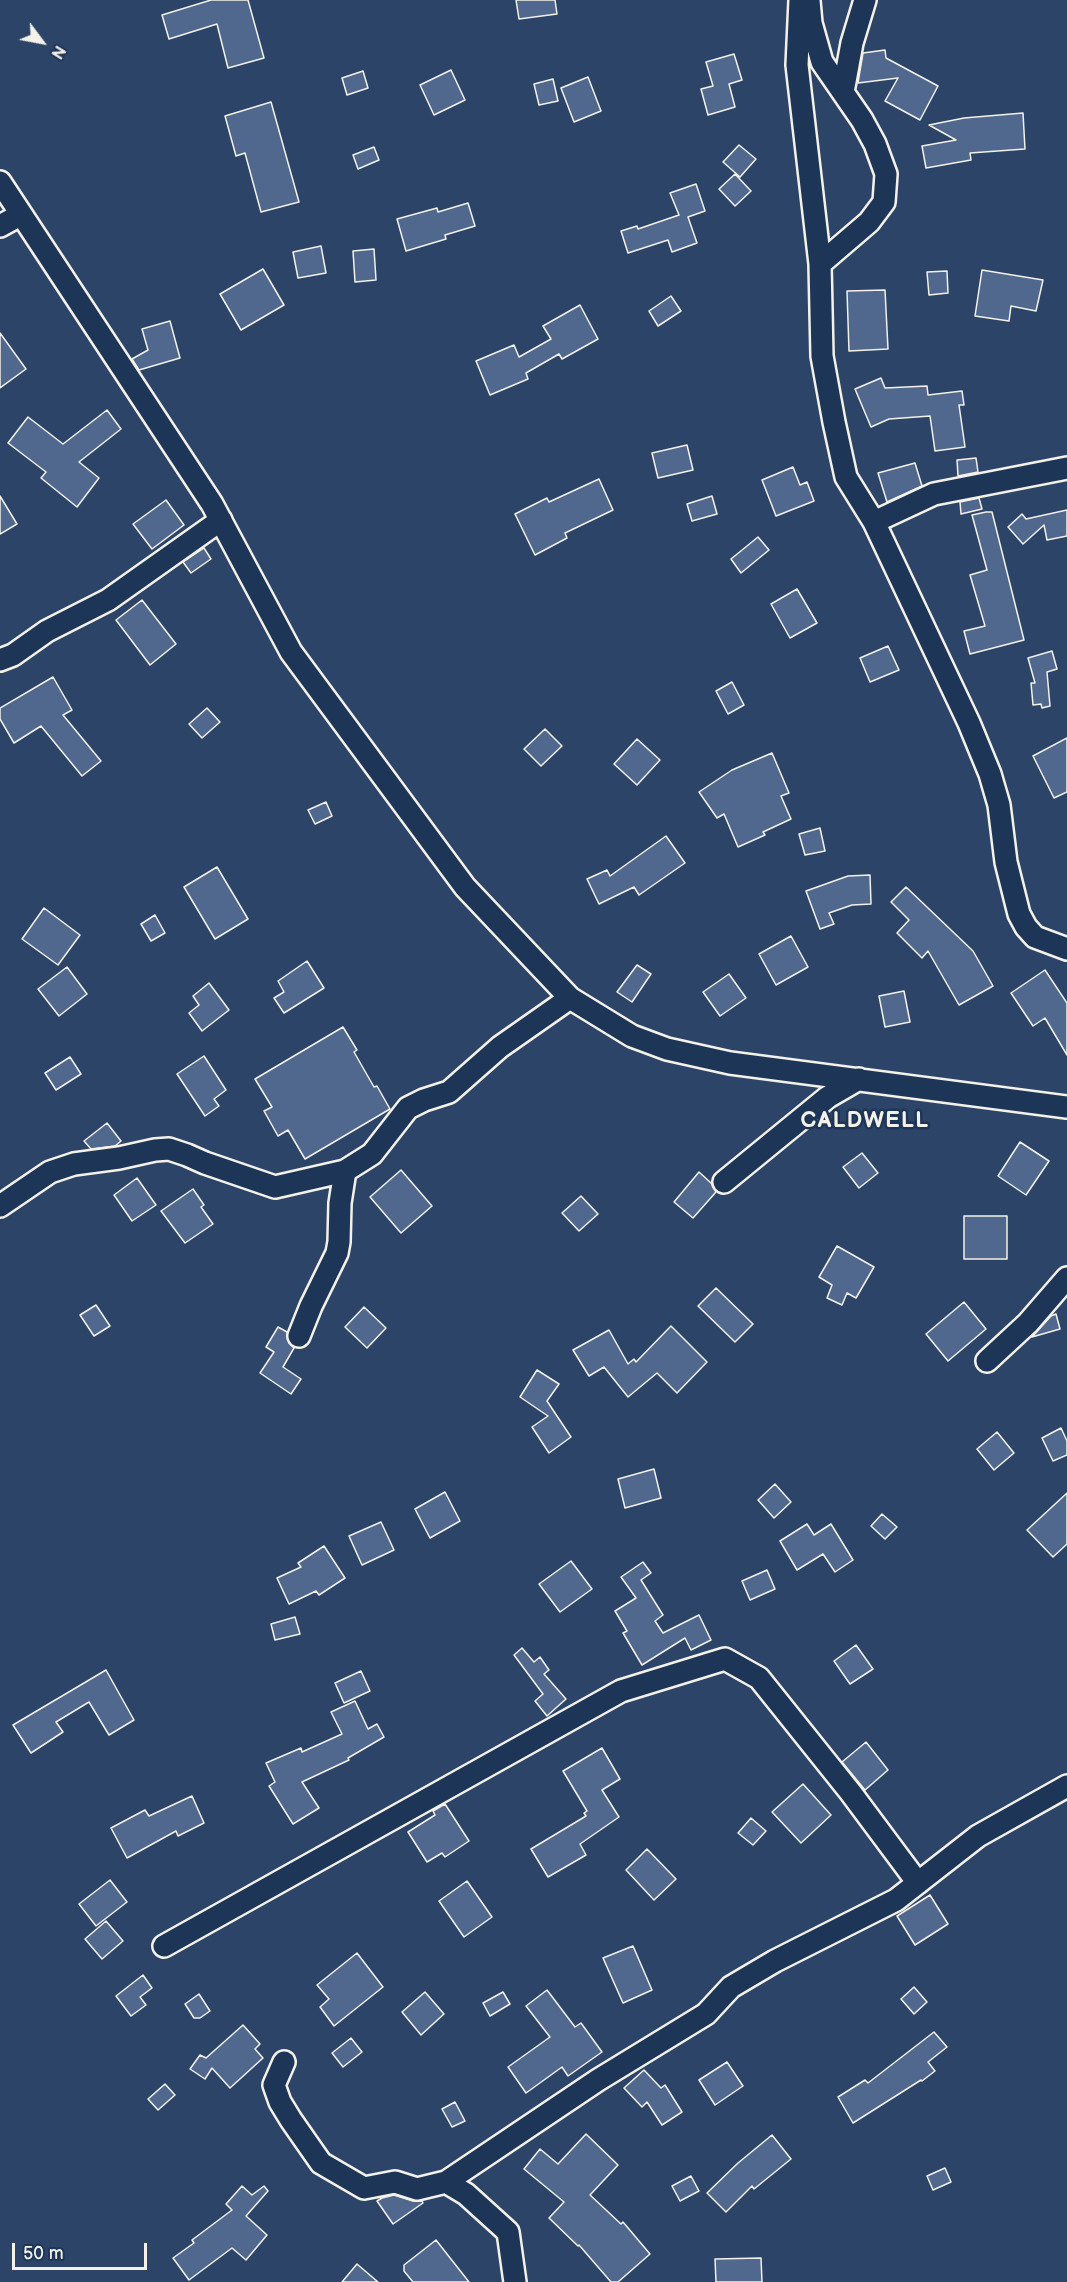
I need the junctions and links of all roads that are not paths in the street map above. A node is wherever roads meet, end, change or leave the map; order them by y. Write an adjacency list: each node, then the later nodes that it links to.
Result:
1 (800, 0): 8 (street)
2 (809, 0): 4 (street)
3 (865, 0): 4 (street)
4 (843, 92): 8 (street)
5 (0, 182): 6 (street)
6 (20, 215): 7 (street); 10 (street)
7 (0, 226)
8 (820, 264): 11 (street)
9 (1067, 468): 11 (street)
10 (220, 520): 12 (street); 14 (street)
11 (874, 522): 13 (street)
12 (0, 660)
13 (1067, 949)
14 (570, 998): 15 (street); 17 (street)
15 (859, 1079): 16 (street); 18 (street)
16 (1067, 1107)
17 (345, 1171): 19 (street); 21 (street)
18 (724, 1182)
19 (0, 1206)
20 (1067, 1278): 22 (street)
21 (299, 1336)
22 (987, 1361)
23 (1067, 1786): 24 (street)
24 (918, 1883): 25 (street); 27 (street)
25 (164, 1946)
26 (284, 2062): 27 (street)
27 (446, 2182): 28 (street)
28 (515, 2282)

